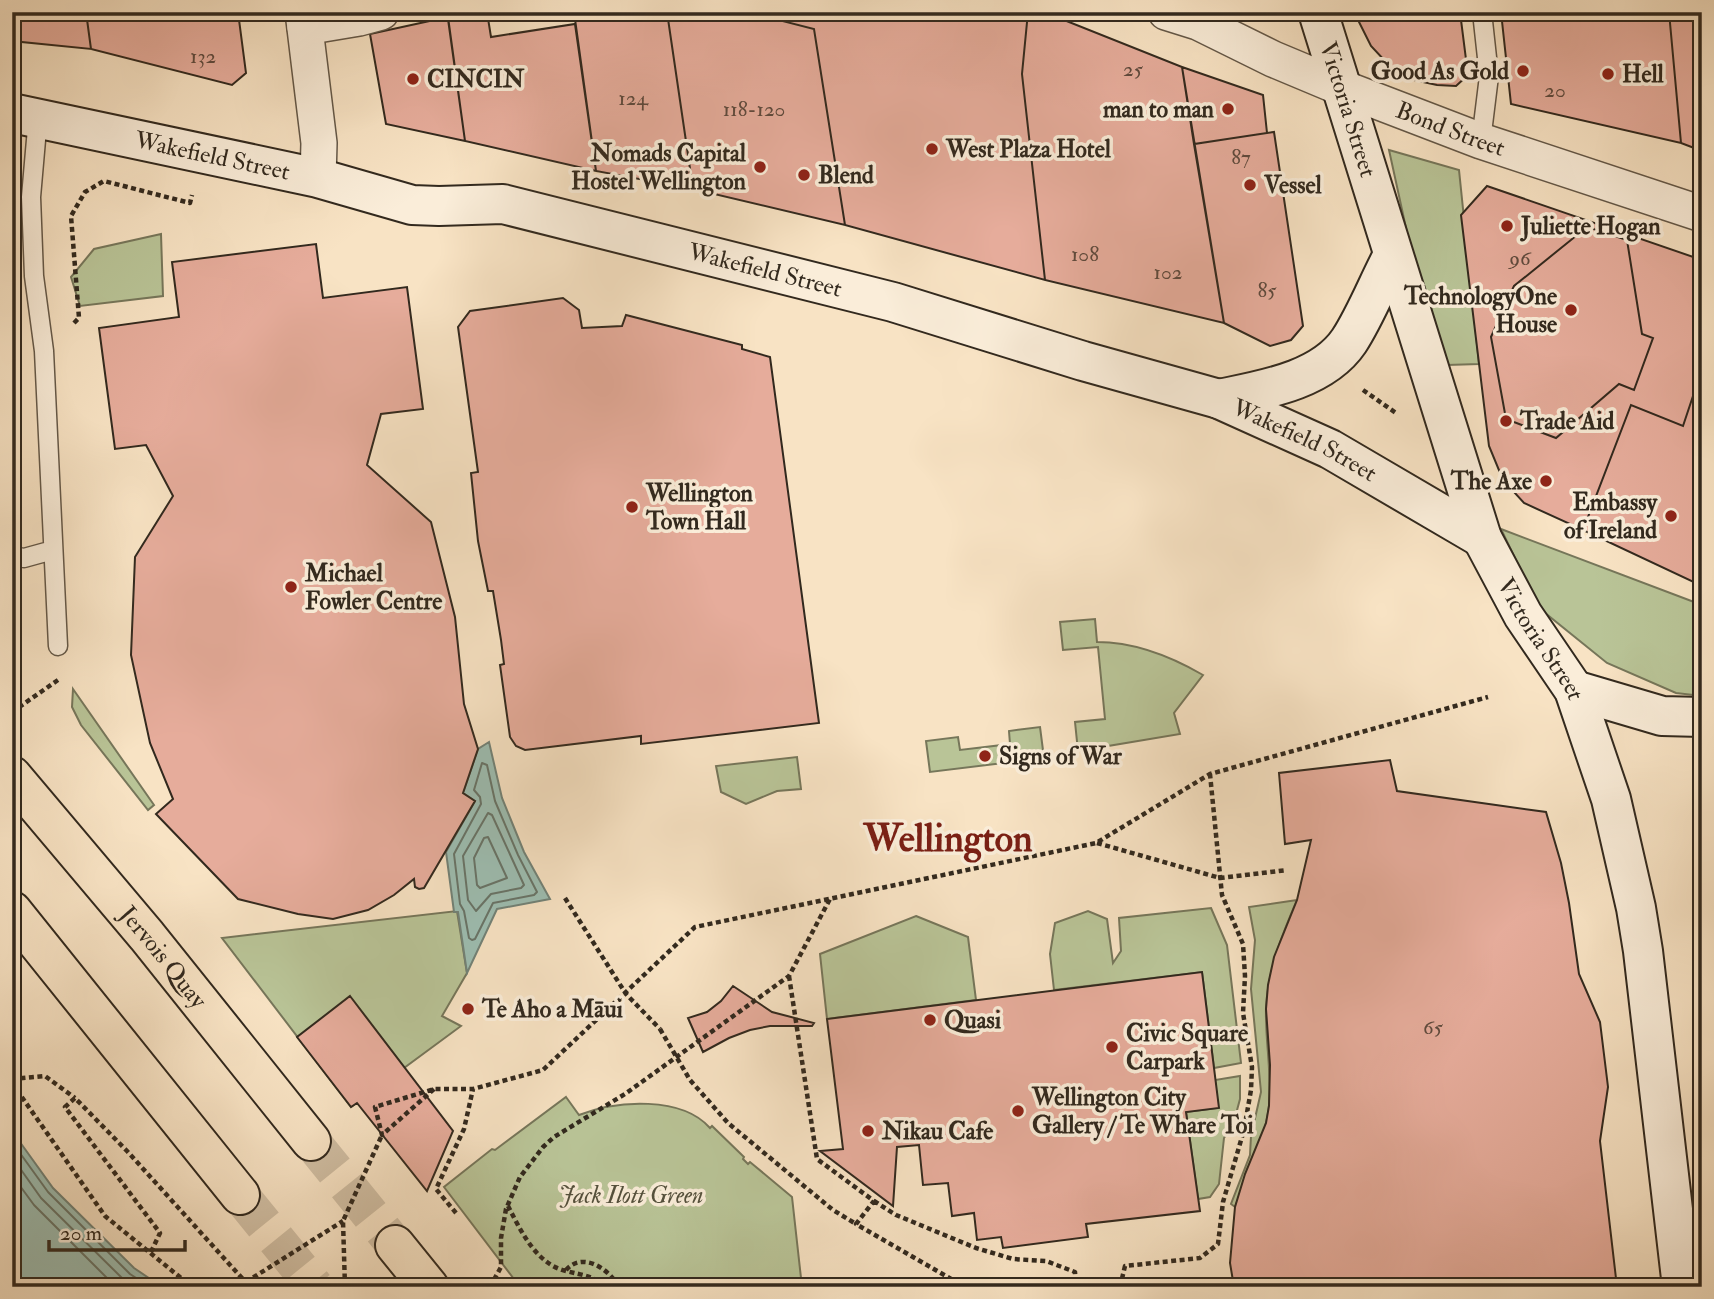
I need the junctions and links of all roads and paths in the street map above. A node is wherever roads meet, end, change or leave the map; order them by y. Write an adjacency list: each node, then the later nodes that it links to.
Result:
1 (381, 12): 5 (street)
2 (1166, 12): 6 (street, Bond Street)
3 (1318, 12): 6 (street, Victoria Street)
4 (1482, 12): 8 (lane)
5 (304, 20): 10 (street)
6 (1340, 87): 8 (street, Bond Street); 12 (street, Victoria Street)
7 (25, 115): 9 (street, Wakefield Street); 18 (lane)
8 (1481, 141): 11 (street, Bond Street)
9 (203, 153): 10 (street, Wakefield Street); 13 (path)
10 (318, 178): 15 (street, Wakefield Street)
11 (1702, 214)
12 (1393, 255): 14 (street); 16 (street, Victoria Street)
13 (79, 318)
14 (1324, 365): 15 (street); 16 (path)
15 (1219, 399): 17 (street, Wakefield Street)
16 (1452, 450): 17 (street, Victoria Street)
17 (1482, 538): 22 (street, Victoria Street)
18 (53, 550): 19 (lane); 20 (lane)
19 (12, 556)
20 (58, 646)
21 (58, 680): 24 (path)
22 (1574, 690): 25 (street); 64 (street, Victoria Street)
23 (1488, 697): 26 (path)
24 (12, 712)
25 (1702, 717)
26 (1210, 774): 28 (path); 30 (path)
27 (12, 776): 41 (main road, Jervois Quay)
28 (1096, 843): 30 (path); 32 (path)
29 (1287, 870): 30 (path)
30 (1220, 878): 63 (path)
31 (565, 898): 35 (path)
32 (831, 898): 34 (path); 35 (path)
33 (12, 911): 44 (main road)
34 (789, 976): 45 (path); 46 (path)
35 (626, 994): 38 (path); 49 (path, bridge)
36 (12, 1081): 39 (path); 51 (path)
37 (434, 1089): 38 (path); 40 (path); 40 (path)
38 (473, 1089): 43 (path)
39 (75, 1098): 51 (path); 53 (path)
40 (382, 1135): 48 (path, bridge)
41 (311, 1141)
42 (431, 1182): 43 (path)
43 (436, 1189): 47 (path)
44 (240, 1195)
45 (874, 1201): 49 (path); 62 (path)
46 (508, 1205): 52 (path); 58 (path)
47 (456, 1213)
48 (343, 1221): 53 (path, bridge); 56 (path, bridge)
49 (856, 1224): 61 (path)
50 (395, 1245): 57 (main road)
51 (151, 1252): 54 (path)
52 (565, 1271): 59 (path); 60 (path)
53 (246, 1282): 55 (path, bridge)
54 (192, 1287)
55 (250, 1287)
56 (345, 1287)
57 (429, 1287)
58 (490, 1287)
59 (607, 1287)
60 (619, 1287)
61 (965, 1287)
62 (1076, 1287)
63 (1120, 1287)
64 (1682, 1287)

